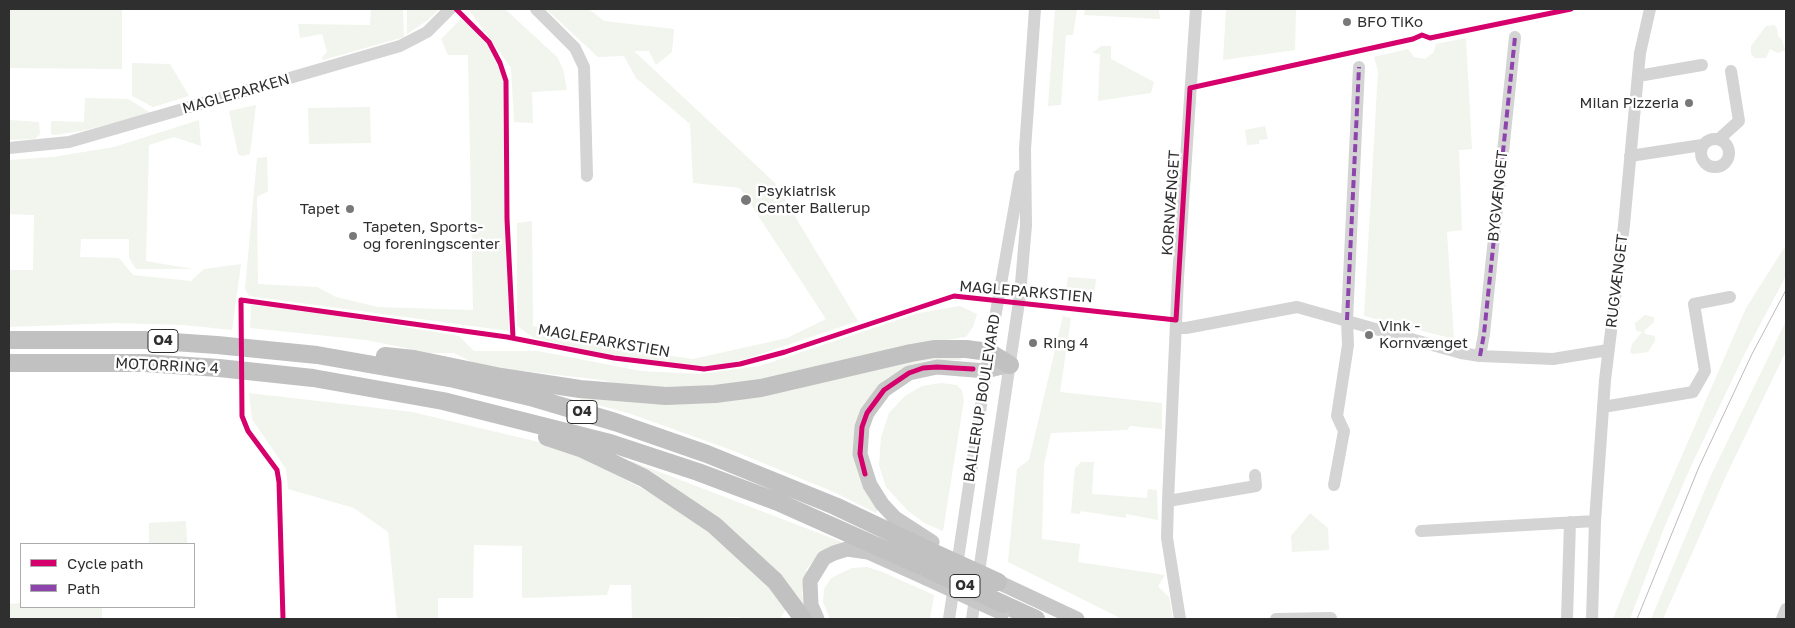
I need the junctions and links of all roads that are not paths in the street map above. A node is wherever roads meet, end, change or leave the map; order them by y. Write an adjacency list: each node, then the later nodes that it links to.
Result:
1 (450, 9): 13 (street, MAGLEPARKEN)
2 (536, 9): 16 (street)
3 (1035, 9): 14 (street, BALLERUP BOULEVARD)
4 (1196, 9): 19 (street, KORNVÆNGET)
5 (1650, 9): 10 (street, RUGVÆNGET)
6 (1515, 37): 24 (street, BYGVÆNGET)
7 (1702, 65): 10 (street)
8 (1359, 67): 18 (street)
9 (1731, 71): 11 (street)
10 (1638, 76): 15 (street, RUGVÆNGET)
11 (1719, 139): 12 (street); 12 (street)
12 (1702, 145): 15 (street)
13 (9, 148)
14 (1025, 149): 22 (street, BALLERUP BOULEVARD); 26 (street, BALLERUP BOULEVARD)
15 (1630, 156): 21 (street, RUGVÆNGET)
16 (587, 176)
17 (1730, 297): 29 (street)
18 (1347, 320): 19 (street); 24 (street); 31 (street)
19 (1176, 328): 32 (street, KORNVÆNGET)
20 (9, 340): 23 (highway, MOTORRING 4 / O4)
21 (1608, 350): 24 (street); 29 (street, RUGVÆNGET)
22 (989, 352): 23 (highway); 26 (highway); 27 (street, BALLERUP BOULEVARD)
23 (317, 355): 36 (highway, O4)
24 (1480, 356)
25 (9, 363): 28 (highway, MOTORRING 4 / O4)
26 (1010, 365): 27 (main road); 45 (street, BALLERUP BOULEVARD)
27 (986, 371): 36 (main road); 44 (street, BALLERUP BOULEVARD)
28 (443, 401): 37 (highway, O4); 42 (highway)
29 (1603, 406): 33 (street, RUGVÆNGET)
30 (1255, 475): 32 (street)
31 (1334, 485)
32 (1168, 501): 48 (street, KORNVÆNGET)
33 (1595, 521): 34 (street); 51 (street, RUGVÆNGET)
34 (1570, 522): 35 (street); 50 (street)
35 (1421, 531)
36 (931, 546): 38 (highway, O4, bridge)
37 (927, 574): 40 (highway, O4, bridge); 43 (main road)
38 (1002, 584): 47 (main road, O4)
39 (1786, 609): 52 (street)
40 (1007, 612): 46 (highway, O4)
41 (1331, 618): 49 (street)
42 (803, 619)
43 (817, 619)
44 (949, 619)
45 (972, 619)
46 (1036, 619)
47 (1077, 619)
48 (1180, 619)
49 (1276, 619)
50 (1567, 619)
51 (1592, 619)
52 (1782, 619)

